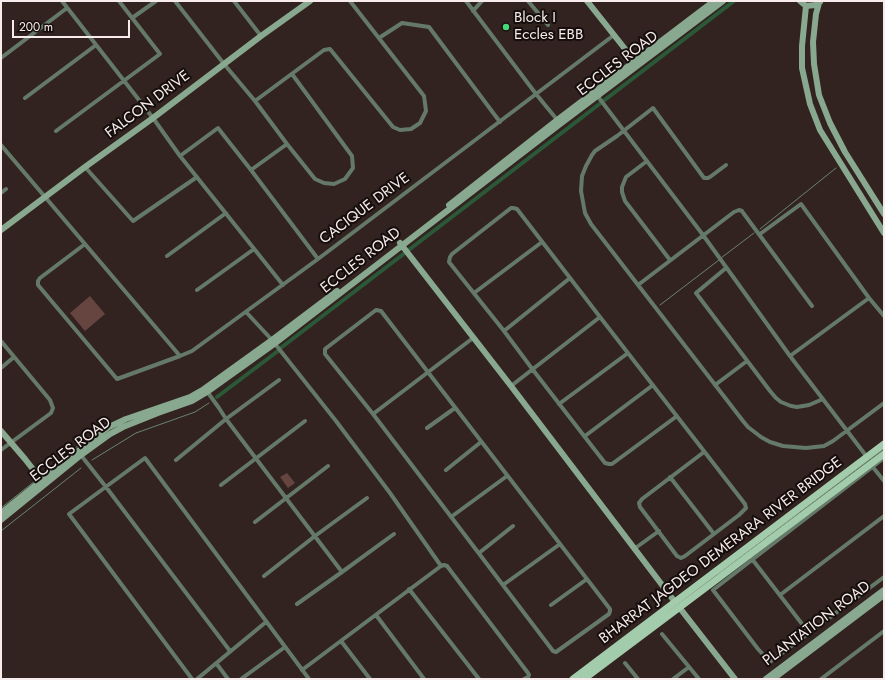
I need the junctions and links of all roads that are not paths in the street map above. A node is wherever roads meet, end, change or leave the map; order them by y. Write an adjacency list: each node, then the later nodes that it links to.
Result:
1 (62, 1): 17 (street)
2 (119, 1): 19 (street)
3 (156, 1): 19 (street)
4 (175, 1): 27 (street)
5 (234, 1): 22 (street)
6 (310, 1): 22 (street, FALCON DRIVE)
7 (350, 1): 23 (street)
8 (466, 1): 18 (street)
9 (482, 1): 18 (street)
10 (528, 1): 20 (street)
11 (587, 1): 21 (street)
12 (714, 1): 26 (street, ECCLES ROAD)
13 (723, 1): 26 (street, ECCLES ROAD)
14 (800, 1): 16 (street)
15 (820, 2): 16 (street); 52 (street)
16 (806, 6): 54 (street)
17 (67, 8): 24 (street); 25 (street)
18 (473, 11): 30 (street)
19 (132, 18): 29 (street)
20 (548, 25)
21 (614, 35): 26 (street); 30 (street, CACIQUE DRIVE)
22 (261, 36): 27 (street, FALCON DRIVE)
23 (379, 38): 28 (street); 35 (street)
24 (96, 45): 29 (street); 32 (street)
25 (1, 58)
26 (636, 63): 31 (street, ECCLES ROAD)
27 (224, 64): 33 (street); 34 (street, FALCON DRIVE)
28 (292, 74): 33 (street); 39 (street)
29 (124, 81): 34 (street); 37 (street)
30 (536, 94): 35 (street, CACIQUE DRIVE); 36 (street)
31 (596, 94): 36 (street, ECCLES ROAD); 38 (street)
32 (25, 98)
33 (255, 100): 39 (street)
34 (153, 118): 42 (street); 45 (street, FALCON DRIVE)
35 (500, 122): 62 (street, CACIQUE DRIVE)
36 (559, 122): 59 (street, ECCLES ROAD)
37 (56, 131)
38 (624, 131): 43 (street); 44 (street); 67 (street)
39 (287, 144): 46 (street)
40 (1, 145): 41 (street)
41 (3, 151): 50 (street)
42 (180, 156): 46 (street); 47 (street)
43 (647, 161): 56 (street); 63 (street)
44 (726, 165)
45 (84, 167): 47 (street); 50 (street, FALCON DRIVE)
46 (251, 170): 62 (street)
47 (197, 177): 51 (street)
48 (6, 189): 49 (street)
49 (1, 193)
50 (46, 197): 53 (street, FALCON DRIVE); 58 (street)
51 (226, 213): 60 (street); 61 (street)
52 (884, 214)
53 (1, 230)
54 (884, 233)
55 (760, 234): 56 (street); 70 (street); 71 (street)
56 (703, 235): 63 (street); 64 (street)
57 (542, 242): 65 (street); 69 (street); 69 (street)
58 (85, 244): 80 (street); 80 (street, CACIQUE DRIVE)
59 (401, 245): 76 (street); 78 (street, ECCLES ROAD)
60 (254, 249): 66 (street); 68 (street)
61 (167, 256)
62 (318, 259): 66 (street, CACIQUE DRIVE)
63 (670, 260): 67 (street)
64 (726, 268): 81 (street); 83 (street)
65 (570, 278): 74 (street); 75 (street)
66 (282, 285): 72 (street, CACIQUE DRIVE)
67 (638, 285): 89 (street)
68 (197, 290)
69 (474, 293): 75 (street)
70 (869, 298): 73 (street); 81 (street)
71 (812, 306)
72 (246, 312): 78 (street); 80 (street, CACIQUE DRIVE)
73 (884, 316)
74 (600, 317): 79 (street); 85 (street)
75 (504, 331): 85 (street)
76 (473, 338): 86 (street); 90 (street)
77 (1, 341): 82 (street)
78 (273, 342): 91 (street, ECCLES ROAD); 140 (street)
79 (628, 353): 88 (street); 94 (street)
80 (180, 356)
81 (790, 356): 92 (street)
82 (14, 357): 84 (street); 104 (street)
83 (747, 361): 89 (street); 92 (street)
84 (1, 368)
85 (533, 370): 90 (street); 94 (street)
86 (428, 372): 95 (street); 96 (street); 96 (street)
87 (279, 380): 98 (street)
88 (653, 385): 97 (street); 103 (street)
89 (715, 385): 102 (street)
90 (511, 386): 137 (street)
91 (206, 390): 98 (street); 109 (street, ECCLES ROAD)
92 (823, 399): 102 (street)
93 (884, 403): 102 (street)
94 (560, 404): 103 (street)
95 (456, 408): 100 (street); 105 (street)
96 (373, 414): 128 (street)
97 (677, 416): 103 (street); 108 (street)
98 (226, 419): 112 (street); 114 (street)
99 (306, 421): 112 (street)
100 (427, 428)
101 (1, 431): 104 (street)
102 (847, 431): 111 (street)
103 (585, 436)
104 (11, 442): 107 (street); 121 (street)
105 (482, 442): 117 (street); 118 (street)
106 (884, 444): 111 (main road, BHARRAT JAGDEO DEMERARA RIVER BRIDGE)
107 (1, 450)
108 (704, 452): 119 (street); 134 (street)
109 (80, 453): 121 (street, ECCLES ROAD); 123 (street)
110 (884, 454): 116 (main road, BHARRAT JAGDEO DEMERARA RIVER BRIDGE)
111 (867, 457): 152 (main road, BHARRAT JAGDEO DEMERARA RIVER BRIDGE)
112 (256, 458): 122 (street); 124 (street)
113 (884, 458): 116 (street)
114 (176, 460)
115 (328, 466): 124 (street)
116 (872, 466): 120 (street); 139 (street); 152 (main road, BHARRAT JAGDEO DEMERARA RIVER BRIDGE)
117 (446, 470)
118 (507, 476): 128 (street); 136 (street)
119 (670, 477): 132 (street); 134 (street)
120 (884, 482)
121 (43, 483): 126 (street, ECCLES ROAD); 129 (street, ECCLES ROAD)
122 (221, 485)
123 (106, 487): 154 (street); 160 (street); 165 (street)
124 (286, 498): 130 (street); 135 (street)
125 (366, 498): 135 (street)
126 (1, 513)
127 (884, 516): 148 (street)
128 (451, 517): 138 (street)
129 (1, 520)
130 (255, 522)
131 (513, 526): 138 (street)
132 (659, 531): 134 (street); 137 (street)
133 (394, 534): 141 (street)
134 (714, 534)
135 (315, 536): 141 (street); 142 (street)
136 (560, 544): 144 (street); 145 (street)
137 (634, 548): 152 (street)
138 (479, 552): 145 (street)
139 (752, 560): 148 (street); 156 (street)
140 (441, 566): 146 (street); 173 (street)
141 (342, 572): 150 (street)
142 (264, 576)
143 (884, 577): 156 (street)
144 (587, 578): 145 (street); 151 (street)
145 (504, 585)
146 (409, 590): 153 (street); 172 (street)
147 (884, 590): 180 (street, PLANTATION ROAD)
148 (780, 595): 156 (street)
149 (884, 595): 181 (street, PLANTATION ROAD)
150 (297, 604)
151 (551, 605)
152 (680, 607): 174 (main road, BHARRAT JAGDEO DEMERARA RIVER BRIDGE); 175 (main road, BHARRAT JAGDEO DEMERARA RIVER BRIDGE); 179 (street)
153 (376, 615): 158 (street); 171 (street)
154 (266, 622): 159 (street); 160 (street)
155 (884, 631): 182 (street)
156 (809, 633)
157 (662, 634): 163 (street)
158 (341, 641): 164 (street); 170 (street)
159 (285, 647): 164 (street); 168 (street)
160 (230, 651): 161 (street)
161 (216, 663): 166 (street); 167 (street)
162 (625, 663): 176 (street)
163 (689, 667): 177 (street); 178 (street)
164 (302, 670): 169 (street)
165 (192, 679)
166 (197, 679)
167 (228, 679)
168 (241, 679)
169 (309, 679)
170 (370, 679)
171 (424, 679)
172 (479, 679)
173 (524, 679)
174 (573, 679)
175 (584, 679)
176 (638, 679)
177 (673, 679)
178 (698, 679)
179 (734, 679)
180 (766, 679)
181 (773, 679)
182 (821, 679)

